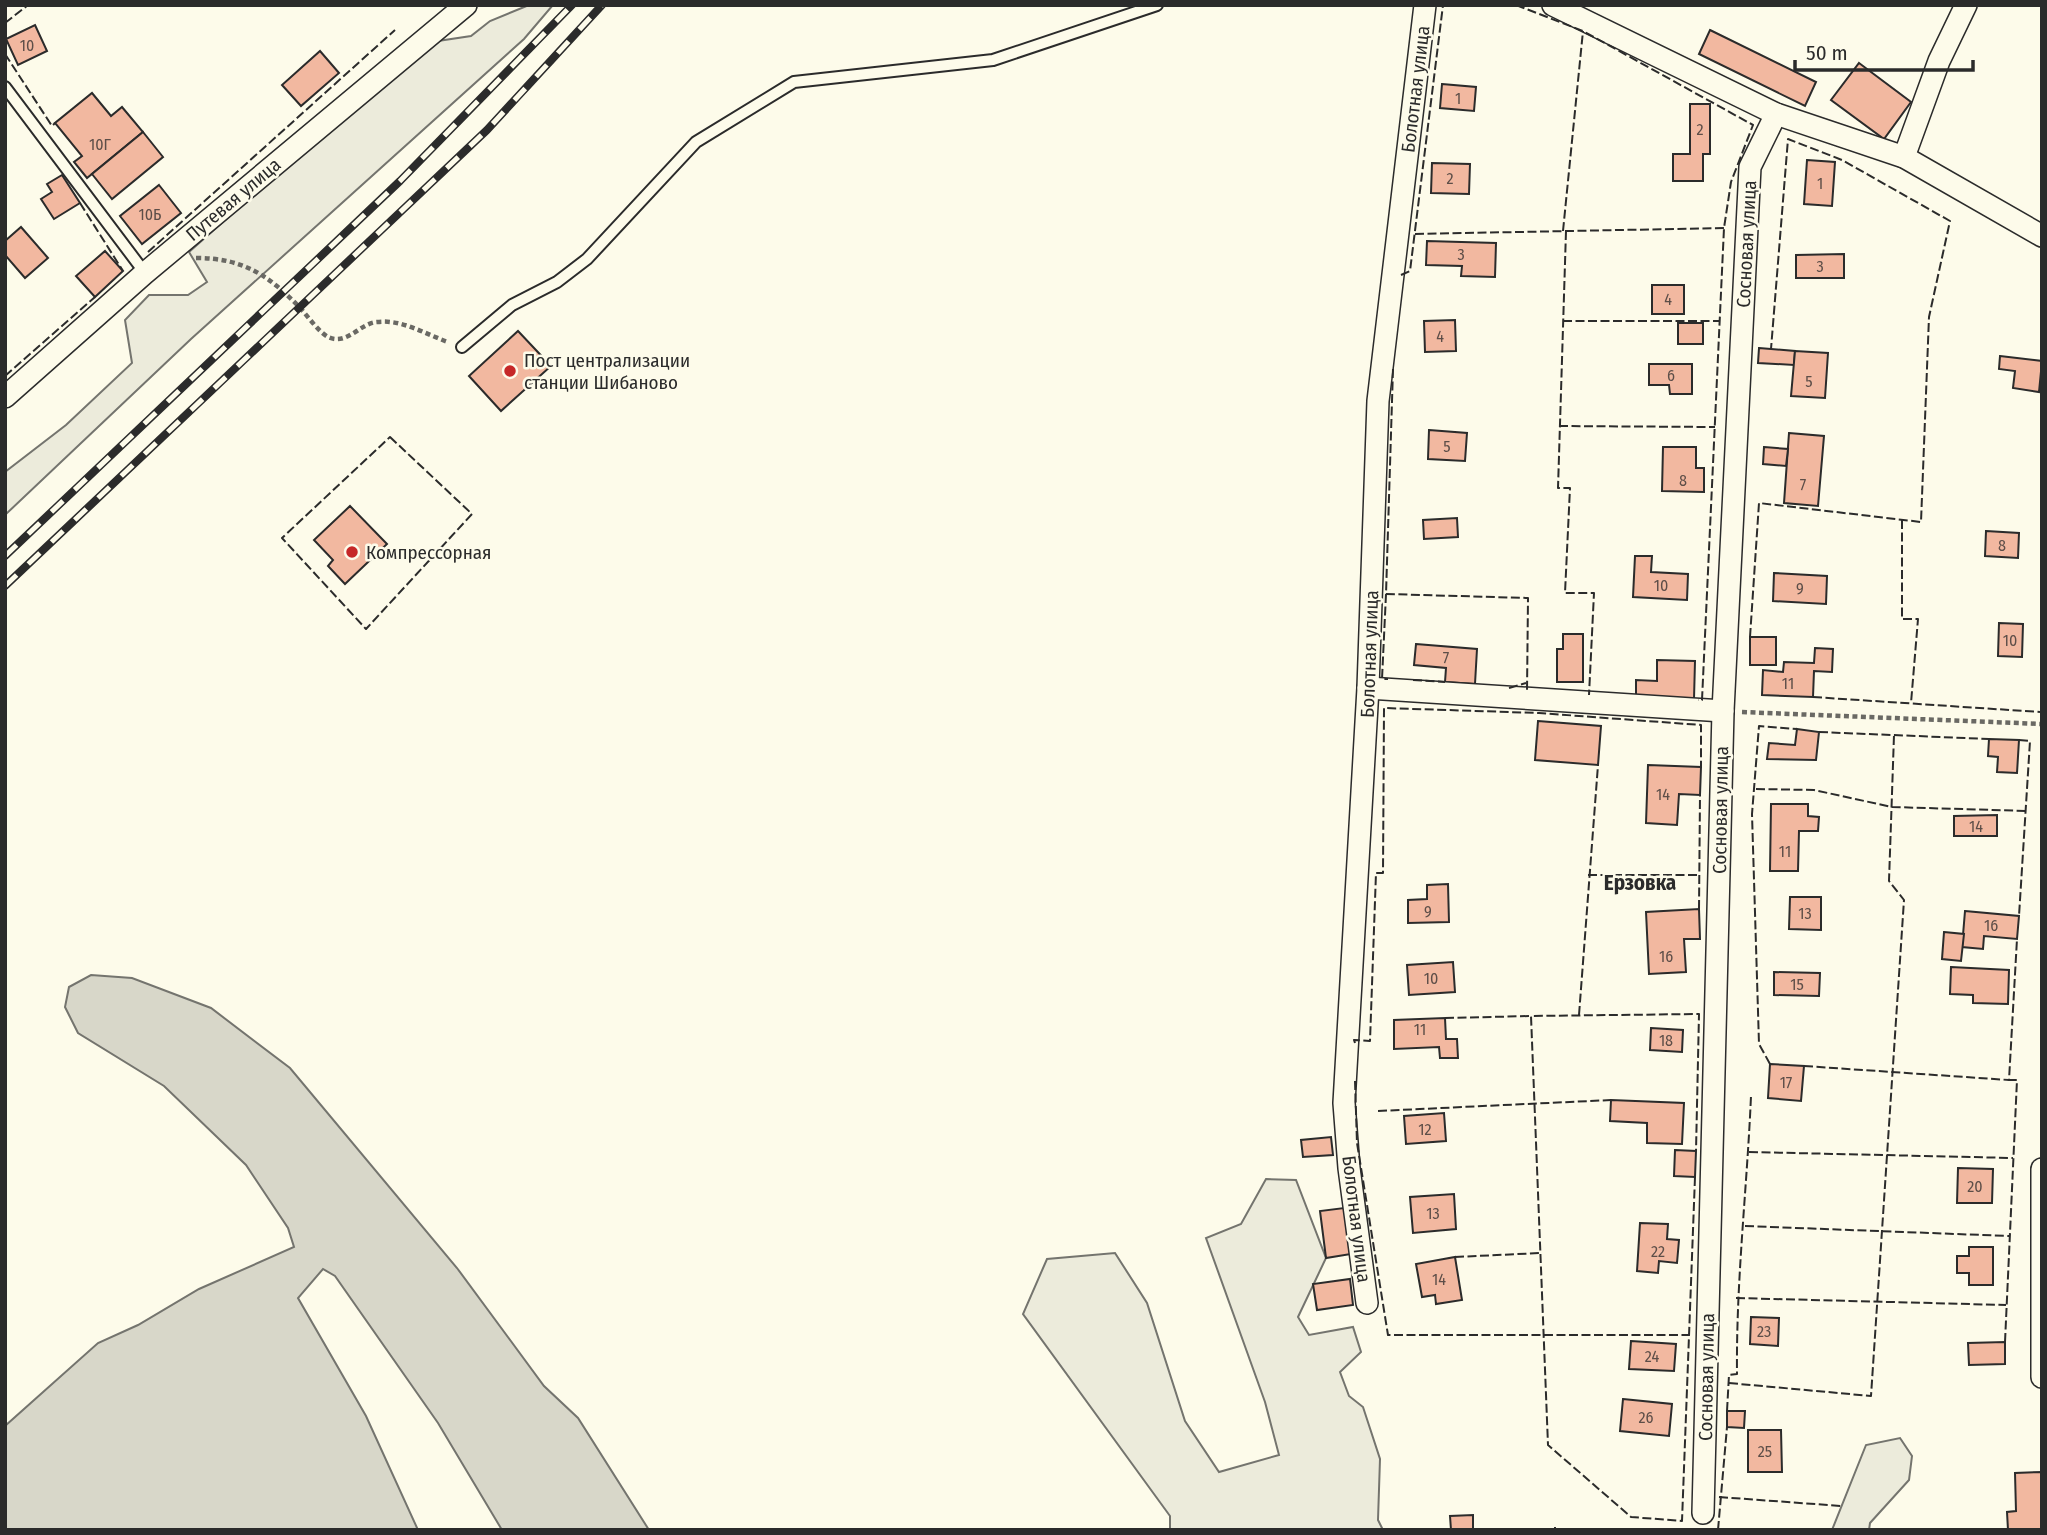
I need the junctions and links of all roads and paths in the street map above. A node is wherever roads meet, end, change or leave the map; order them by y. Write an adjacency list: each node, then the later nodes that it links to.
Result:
1 (466, 5): 10 (street, Путевая улица)
2 (1157, 5): 12 (lane)
3 (1425, 5): 14 (street, Болотная улица)
4 (1553, 5): 7 (street)
5 (1966, 5): 8 (street)
6 (5, 87): 11 (lane)
7 (1776, 114): 8 (street); 15 (street, Сосновая улица)
8 (1904, 156): 9 (street)
9 (2042, 236)
10 (169, 253): 11 (street, Путевая улица); 12 (path)
11 (145, 273): 13 (street, Путевая улица)
12 (462, 347)
13 (5, 397)
14 (1368, 688): 15 (street); 18 (street, Болотная улица)
15 (1723, 711): 16 (path); 20 (street, Сосновая улица)
16 (2042, 724)
17 (2042, 1169): 19 (street)
18 (1367, 1303)
19 (2042, 1377)
20 (1703, 1513)

